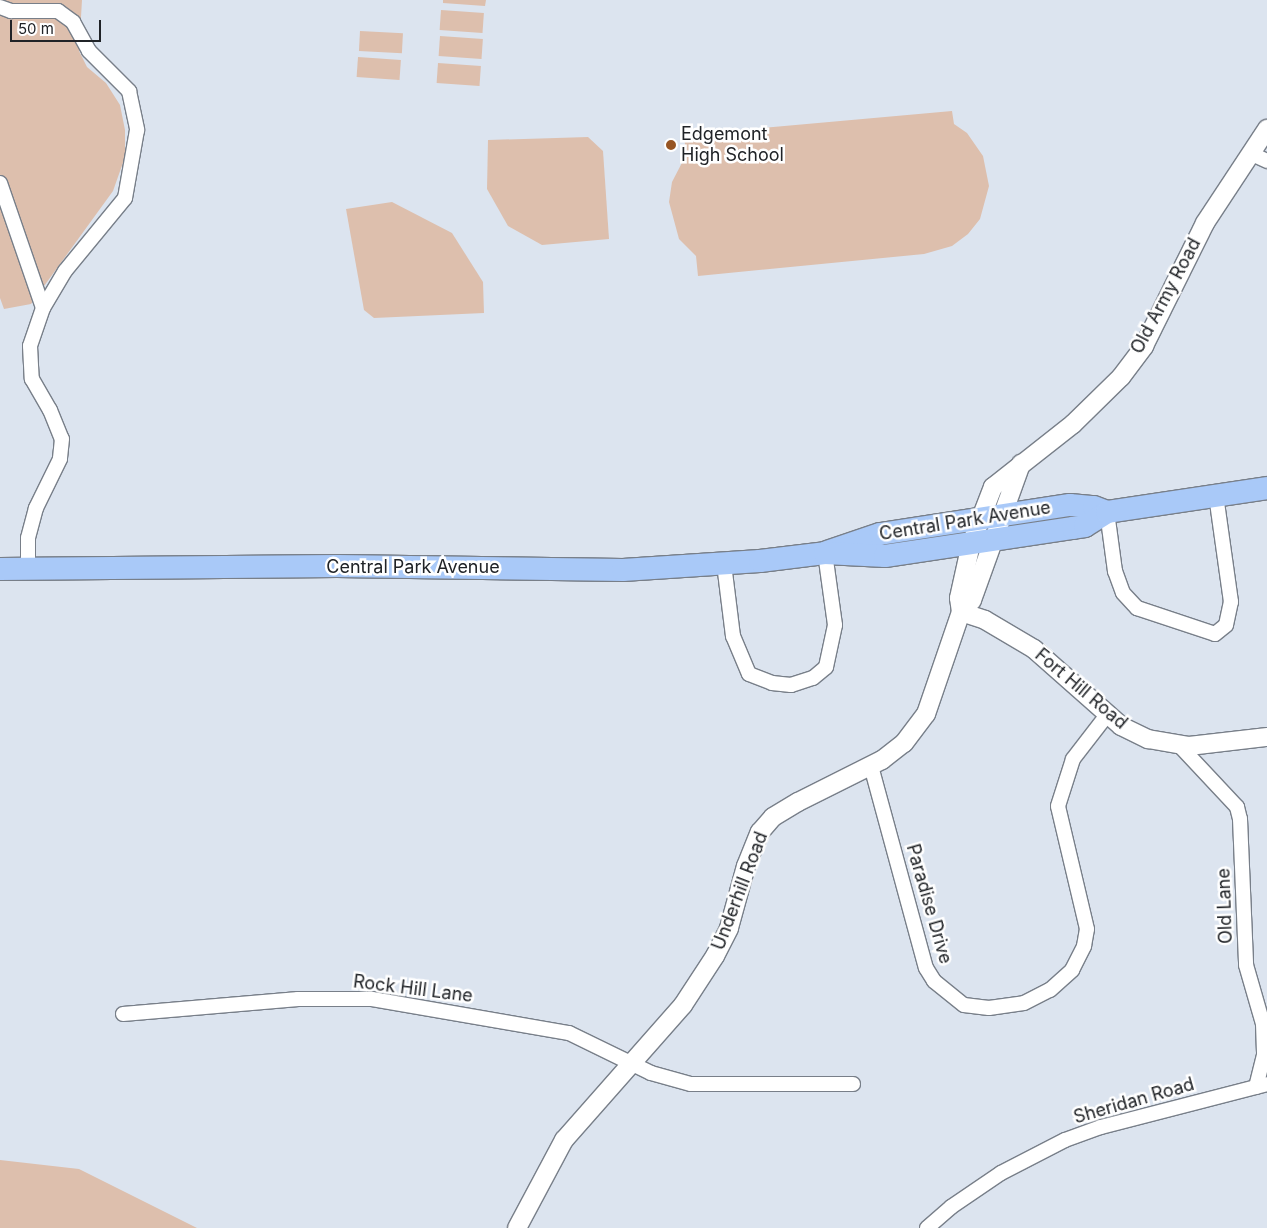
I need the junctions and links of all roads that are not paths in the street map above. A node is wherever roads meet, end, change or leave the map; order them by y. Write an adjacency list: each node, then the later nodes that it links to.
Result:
1 (0, 7): 6 (street)
2 (1267, 129): 3 (street, Old Army Road)
3 (1250, 153): 4 (street); 7 (street, Old Army Road)
4 (1267, 161)
5 (0, 182): 6 (street)
6 (43, 308): 17 (street)
7 (1020, 464): 11 (street); 12 (street, Old Army Road)
8 (1267, 488): 9 (main road, Central Park Avenue)
9 (1216, 495): 10 (main road, Central Park Avenue); 10 (street)
10 (1107, 512): 11 (main road, Central Park Avenue); 13 (main road, Central Park Avenue)
11 (1001, 516): 12 (main road, Central Park Avenue); 13 (street, Underhill Road)
12 (978, 519): 13 (street, Old Army Road); 14 (main road, Central Park Avenue)
13 (981, 542): 14 (main road, Central Park Avenue); 18 (street, Underhill Road)
14 (825, 553): 15 (main road, Central Park Avenue); 15 (street)
15 (724, 564): 17 (main road, Central Park Avenue)
16 (0, 569): 17 (main road, Central Park Avenue)
17 (28, 569)
18 (961, 612): 19 (street, Fort Hill Road); 22 (street, Underhill Road)
19 (1107, 715): 21 (street, Fort Hill Road); 22 (street, Paradise Drive)
20 (1267, 737): 21 (street, Fort Hill Road)
21 (1179, 745): 26 (street, Old Lane)
22 (871, 766): 24 (street, Underhill Road)
23 (123, 1014): 24 (street, Rock Hill Lane)
24 (631, 1064): 25 (street, Rock Hill Lane); 27 (street, Underhill Road)
25 (853, 1084)
26 (1262, 1085): 28 (street, Sheridan Road)
27 (517, 1228)
28 (926, 1228)

